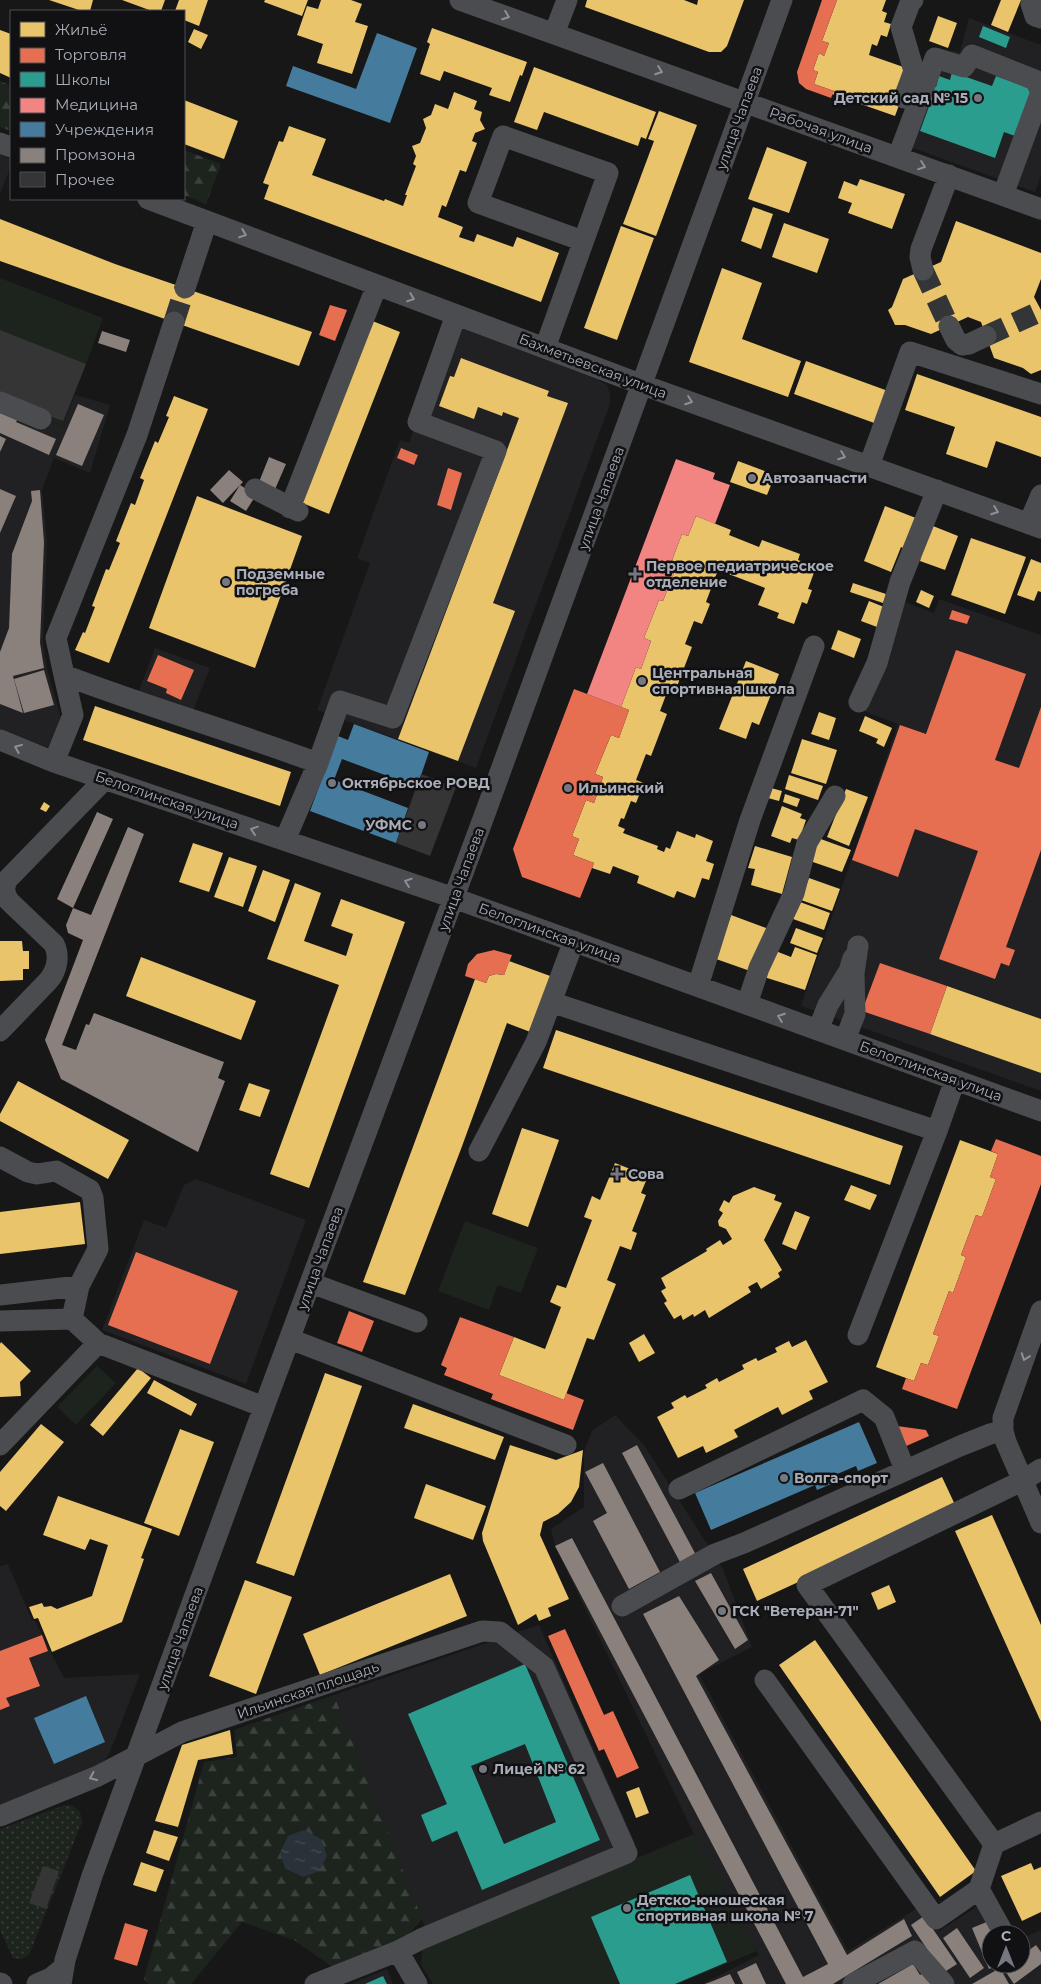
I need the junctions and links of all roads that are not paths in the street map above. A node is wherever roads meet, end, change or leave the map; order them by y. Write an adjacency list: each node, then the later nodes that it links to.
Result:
1 (460, 0): 7 (street, Рабочая улица, one-way to 7)
2 (566, 0): 7 (street)
3 (782, 0): 8 (street, улица Чапаева)
4 (913, 0): 9 (street)
5 (1033, 0): 6 (street)
6 (1041, 18)
7 (554, 34): 8 (street, Рабочая улица, one-way to 8)
8 (744, 102): 9 (street, Рабочая улица); 24 (street, улица Чапаева)
9 (891, 155): 10 (street, Рабочая улица, one-way to 10); 11 (street)
10 (948, 175): 11 (street, Рабочая улица); 16 (street)
11 (1003, 195): 13 (street, Рабочая улица)
12 (151, 200): 14 (street, Бахметьевская улица)
13 (1041, 209)
14 (207, 221): 17 (street, Бахметьевская улица, one-way to 17); 18 (street)
15 (583, 241): 15 (street); 23 (street)
16 (923, 270)
17 (377, 285): 19 (street, Бахметьевская улица, one-way to 19); 29 (street)
18 (185, 288)
19 (456, 315): 23 (street, Бахметьевская улица); 38 (street)
20 (174, 322): 34 (street)
21 (949, 326): 22 (street)
22 (986, 336)
23 (545, 348): 24 (street, Бахметьевская улица)
24 (643, 385): 28 (street, Бахметьевская улица, one-way to 28); 42 (street, улица Чапаева)
25 (1041, 394): 28 (street)
26 (0, 402): 27 (street)
27 (41, 419)
28 (870, 466): 30 (street, Бахметьевская улица)
29 (255, 489)
30 (937, 490): 32 (street, Бахметьевская улица, one-way to 32); 35 (street)
31 (1041, 495): 32 (street)
32 (1035, 525)
33 (814, 646): 44 (street)
34 (64, 676): 37 (street); 38 (street)
35 (859, 702)
36 (0, 740): 37 (street, Белоглинская улица, one-way to 36)
37 (54, 762): 39 (street, Белоглинская улица)
38 (318, 763): 41 (street)
39 (105, 779): 41 (street, Белоглинская улица, one-way to 39); 48 (street)
40 (835, 796): 46 (street)
41 (286, 840): 42 (street, Белоглинская улица, one-way to 41)
42 (454, 898): 43 (street, Белоглинская улица); 55 (street, улица Чапаева)
43 (574, 941): 44 (street, Белоглинская улица); 45 (street)
44 (698, 986): 46 (street, Белоглинская улица)
45 (551, 1002): 52 (street); 53 (street)
46 (747, 1004): 47 (street, Белоглинская улица, one-way to 46)
47 (818, 1030): 49 (street, Белоглинская улица); 49 (street)
48 (0, 1031)
49 (845, 1040): 50 (street, Белоглинская улица)
50 (955, 1080): 51 (street, Белоглинская улица); 52 (street)
51 (1041, 1111)
52 (937, 1131): 62 (street)
53 (480, 1151)
54 (0, 1157): 56 (street)
55 (311, 1283): 61 (street); 63 (street, улица Чапаева)
56 (78, 1286): 57 (street); 59 (street)
57 (0, 1295)
58 (1041, 1311): 66 (street, one-way to 66)
59 (72, 1319): 60 (street); 64 (street)
60 (0, 1321)
61 (416, 1322)
62 (858, 1335)
63 (290, 1339): 65 (street, улица Чапаева); 68 (street)
64 (98, 1343): 65 (street); 67 (street)
65 (264, 1407): 76 (street, улица Чапаева)
66 (1003, 1431): 70 (street); 71 (street)
67 (0, 1445)
68 (566, 1445)
69 (1041, 1469): 71 (street)
70 (905, 1470): 72 (street); 74 (street)
71 (1022, 1481): 73 (street); 79 (street)
72 (679, 1489)
73 (1041, 1523)
74 (622, 1606)
75 (765, 1680): 80 (street)
76 (137, 1756): 77 (street, Ильинская площадь, one-way to 77); 82 (street, Ильинская площадь); 83 (street)
77 (0, 1816)
78 (1041, 1822): 79 (street)
79 (994, 1844): 80 (street)
80 (979, 1889): 81 (street)
81 (998, 1924)
82 (398, 1952): 85 (street); 86 (street)
83 (62, 1977): 84 (street)
84 (37, 1984)
85 (315, 1984)
86 (417, 1984)
87 (853, 1984): 88 (street)
88 (944, 1984)

